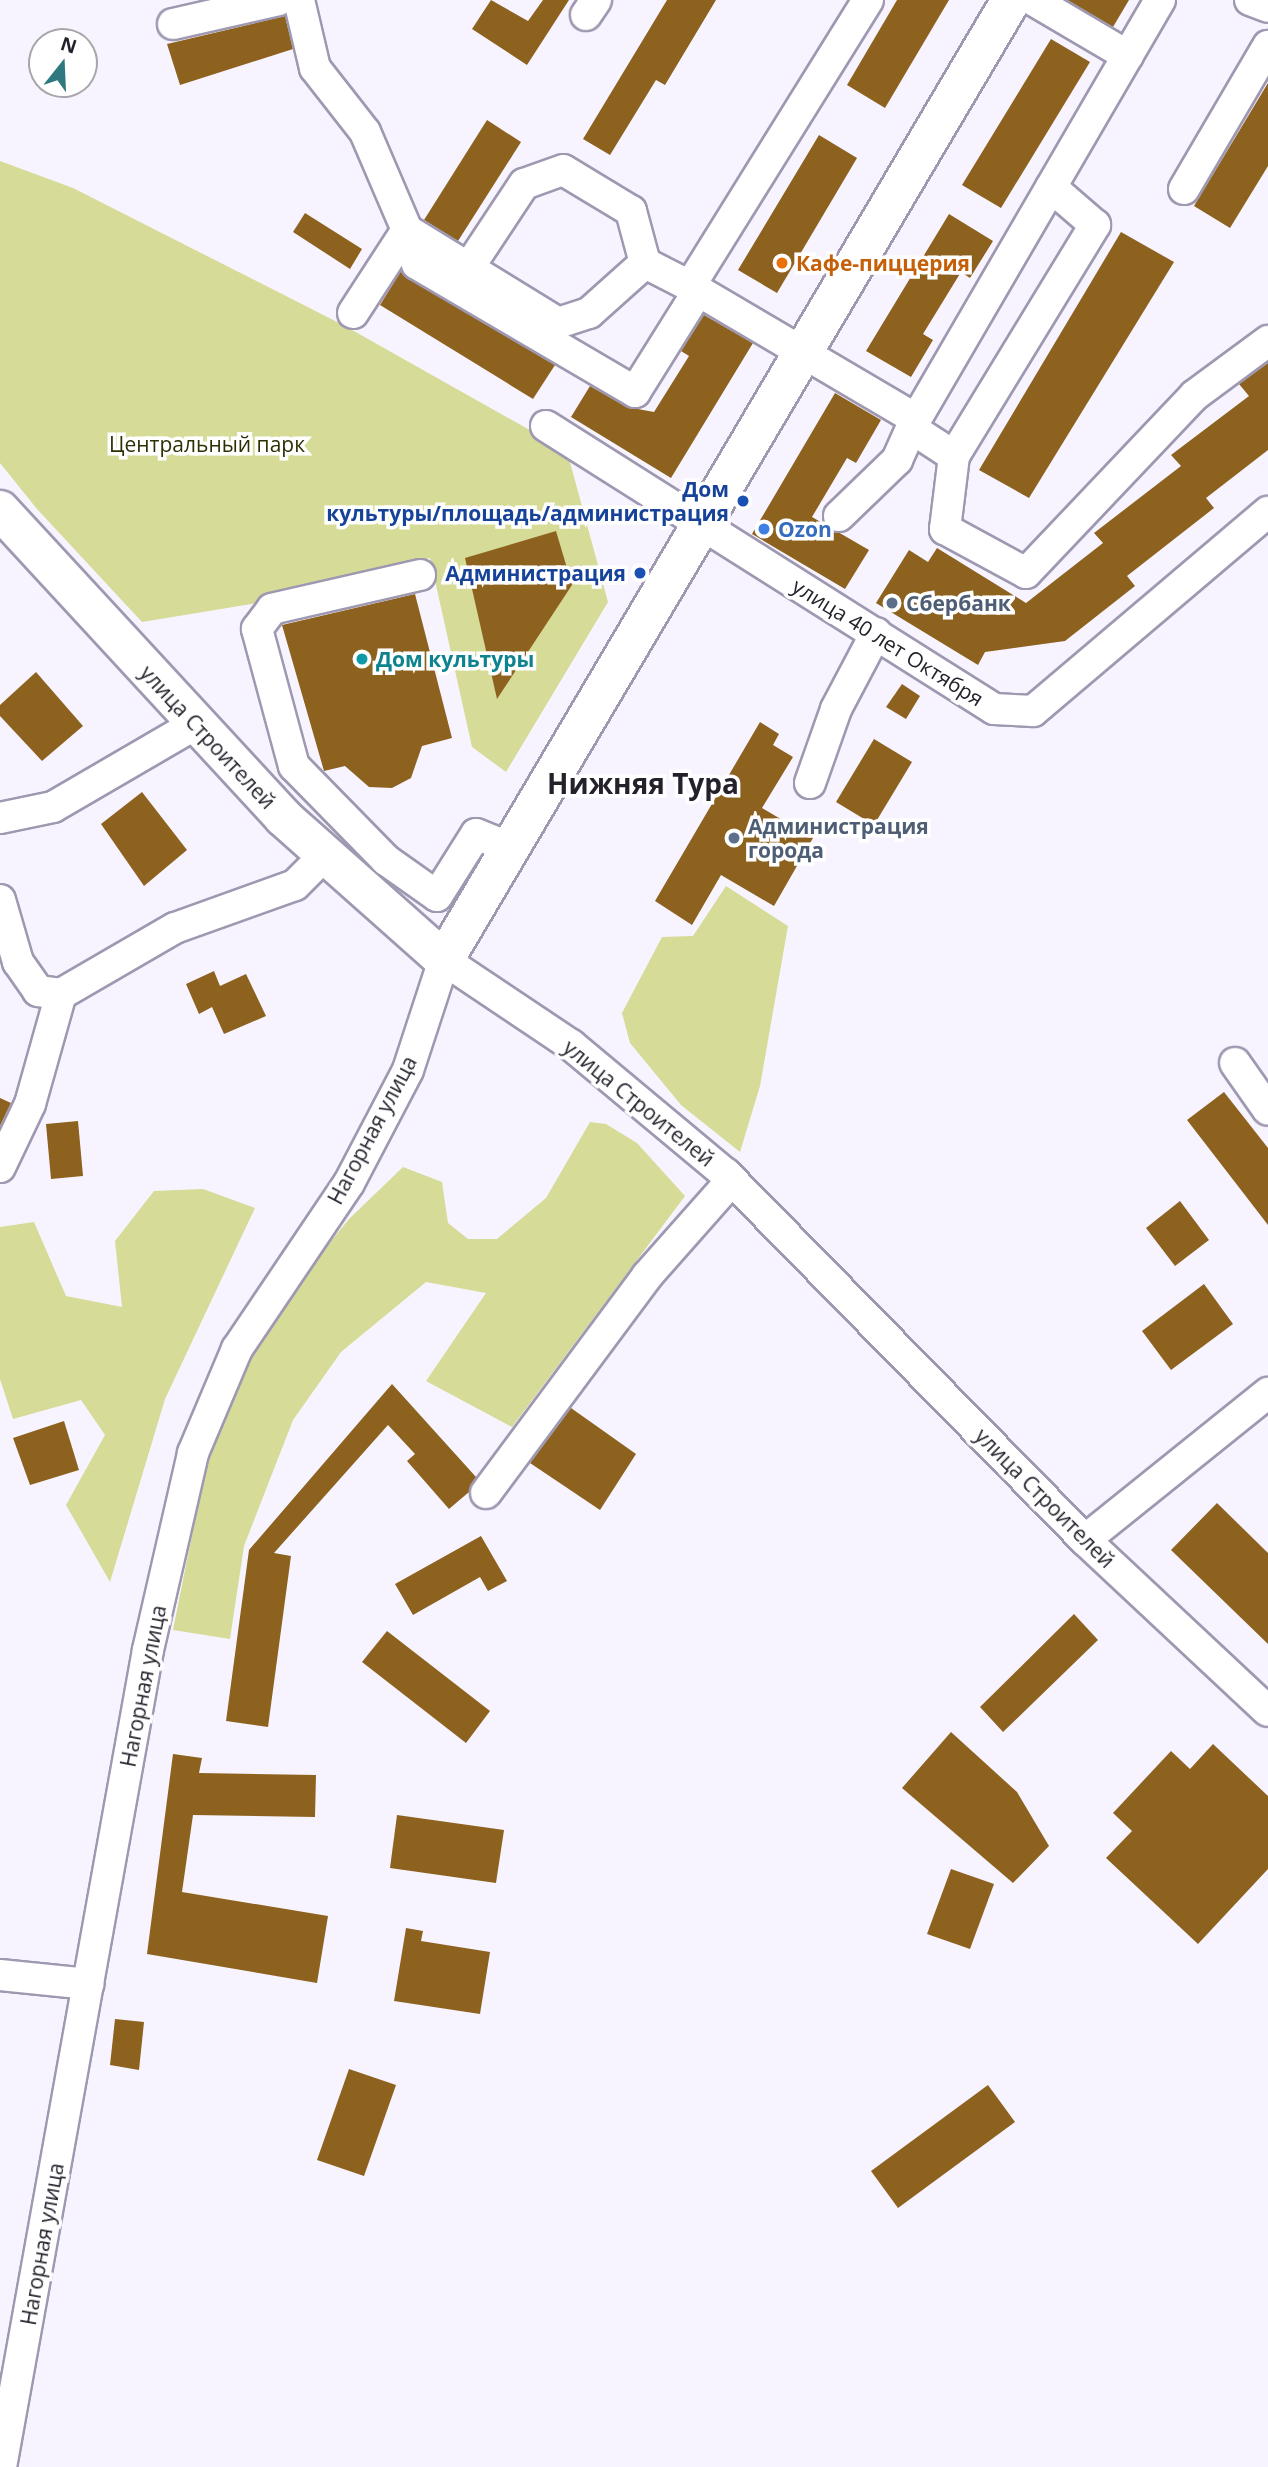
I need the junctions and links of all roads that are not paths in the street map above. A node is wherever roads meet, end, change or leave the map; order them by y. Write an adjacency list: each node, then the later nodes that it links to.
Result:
1 (279, 0): 7 (street)
2 (299, 0): 12 (street)
3 (868, 0): 15 (street)
4 (1011, 0): 18 (main road)
5 (1033, 0): 9 (street)
6 (1160, 0): 9 (street)
7 (173, 24)
8 (1268, 46): 11 (street)
9 (1128, 55): 10 (street)
10 (1051, 187): 19 (street); 21 (street)
11 (1184, 189)
12 (417, 237): 14 (street); 15 (street); 16 (street)
13 (645, 263): 14 (street); 14 (street); 15 (street)
14 (469, 267)
15 (694, 289): 18 (street)
16 (353, 313)
17 (1268, 341): 21 (street)
18 (802, 356): 19 (street); 25 (main road)
19 (913, 424): 21 (street); 24 (street)
20 (545, 426): 25 (street, улица 40 лет Октября)
21 (954, 456)
22 (0, 510): 28 (main road, улица Строителей)
23 (1268, 512): 27 (street, улица 40 лет Октября)
24 (839, 516)
25 (701, 525): 27 (street, улица 40 лет Октября); 31 (main road)
26 (420, 575): 31 (street)
27 (876, 634): 29 (street)
28 (194, 726): 30 (street); 32 (main road, улица Строителей)
29 (810, 783)
30 (0, 818)
31 (510, 848): 34 (main road)
32 (324, 856): 34 (main road, улица Строителей); 35 (street)
33 (0, 900): 35 (street)
34 (444, 960): 39 (street, улица Строителей); 45 (street, Нагорная улица)
35 (61, 993): 38 (street)
36 (1234, 1063): 37 (street)
37 (1268, 1110)
38 (0, 1167)
39 (732, 1180): 41 (street); 42 (street, улица Строителей)
40 (1268, 1393): 42 (street)
41 (486, 1493)
42 (1086, 1540): 43 (street, улица Строителей)
43 (1268, 1711)
44 (0, 1975): 45 (street)
45 (89, 1984): 46 (street, Нагорная улица)
46 (2, 2467)

